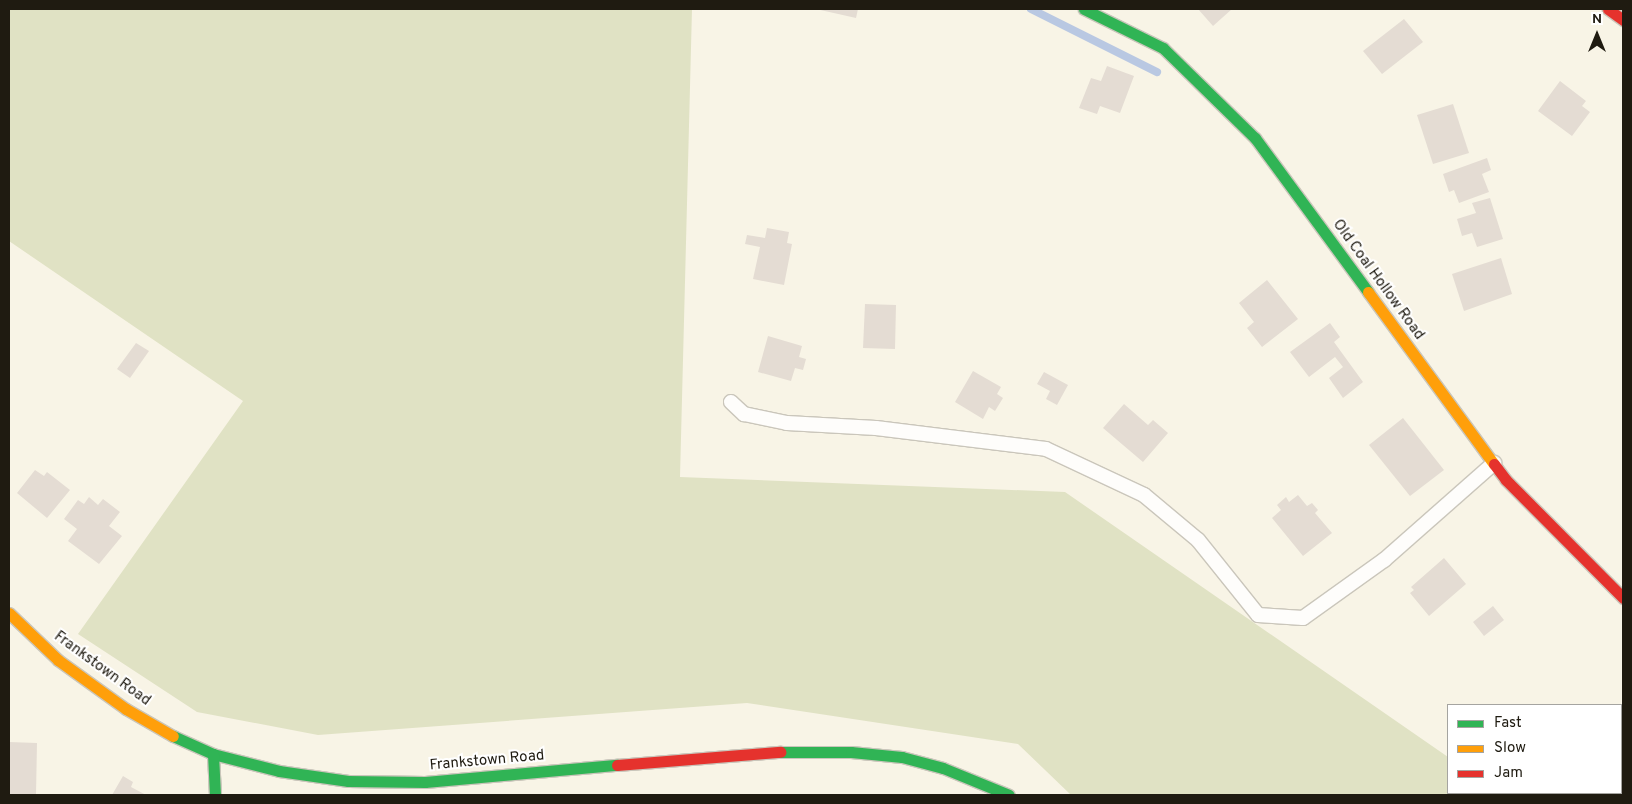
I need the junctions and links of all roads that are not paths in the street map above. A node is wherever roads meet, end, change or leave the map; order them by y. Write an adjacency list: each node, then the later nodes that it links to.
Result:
1 (1084, 9): 5 (main road, Old Coal Hollow Road)
2 (1608, 9): 3 (main road)
3 (1623, 20)
4 (732, 402): 5 (lane)
5 (1494, 463): 6 (main road, Old Coal Hollow Road)
6 (1623, 598)
7 (9, 613): 8 (main road, Frankstown Road)
8 (213, 754): 9 (main road); 10 (main road, Frankstown Road)
9 (215, 795)
10 (1009, 795)

